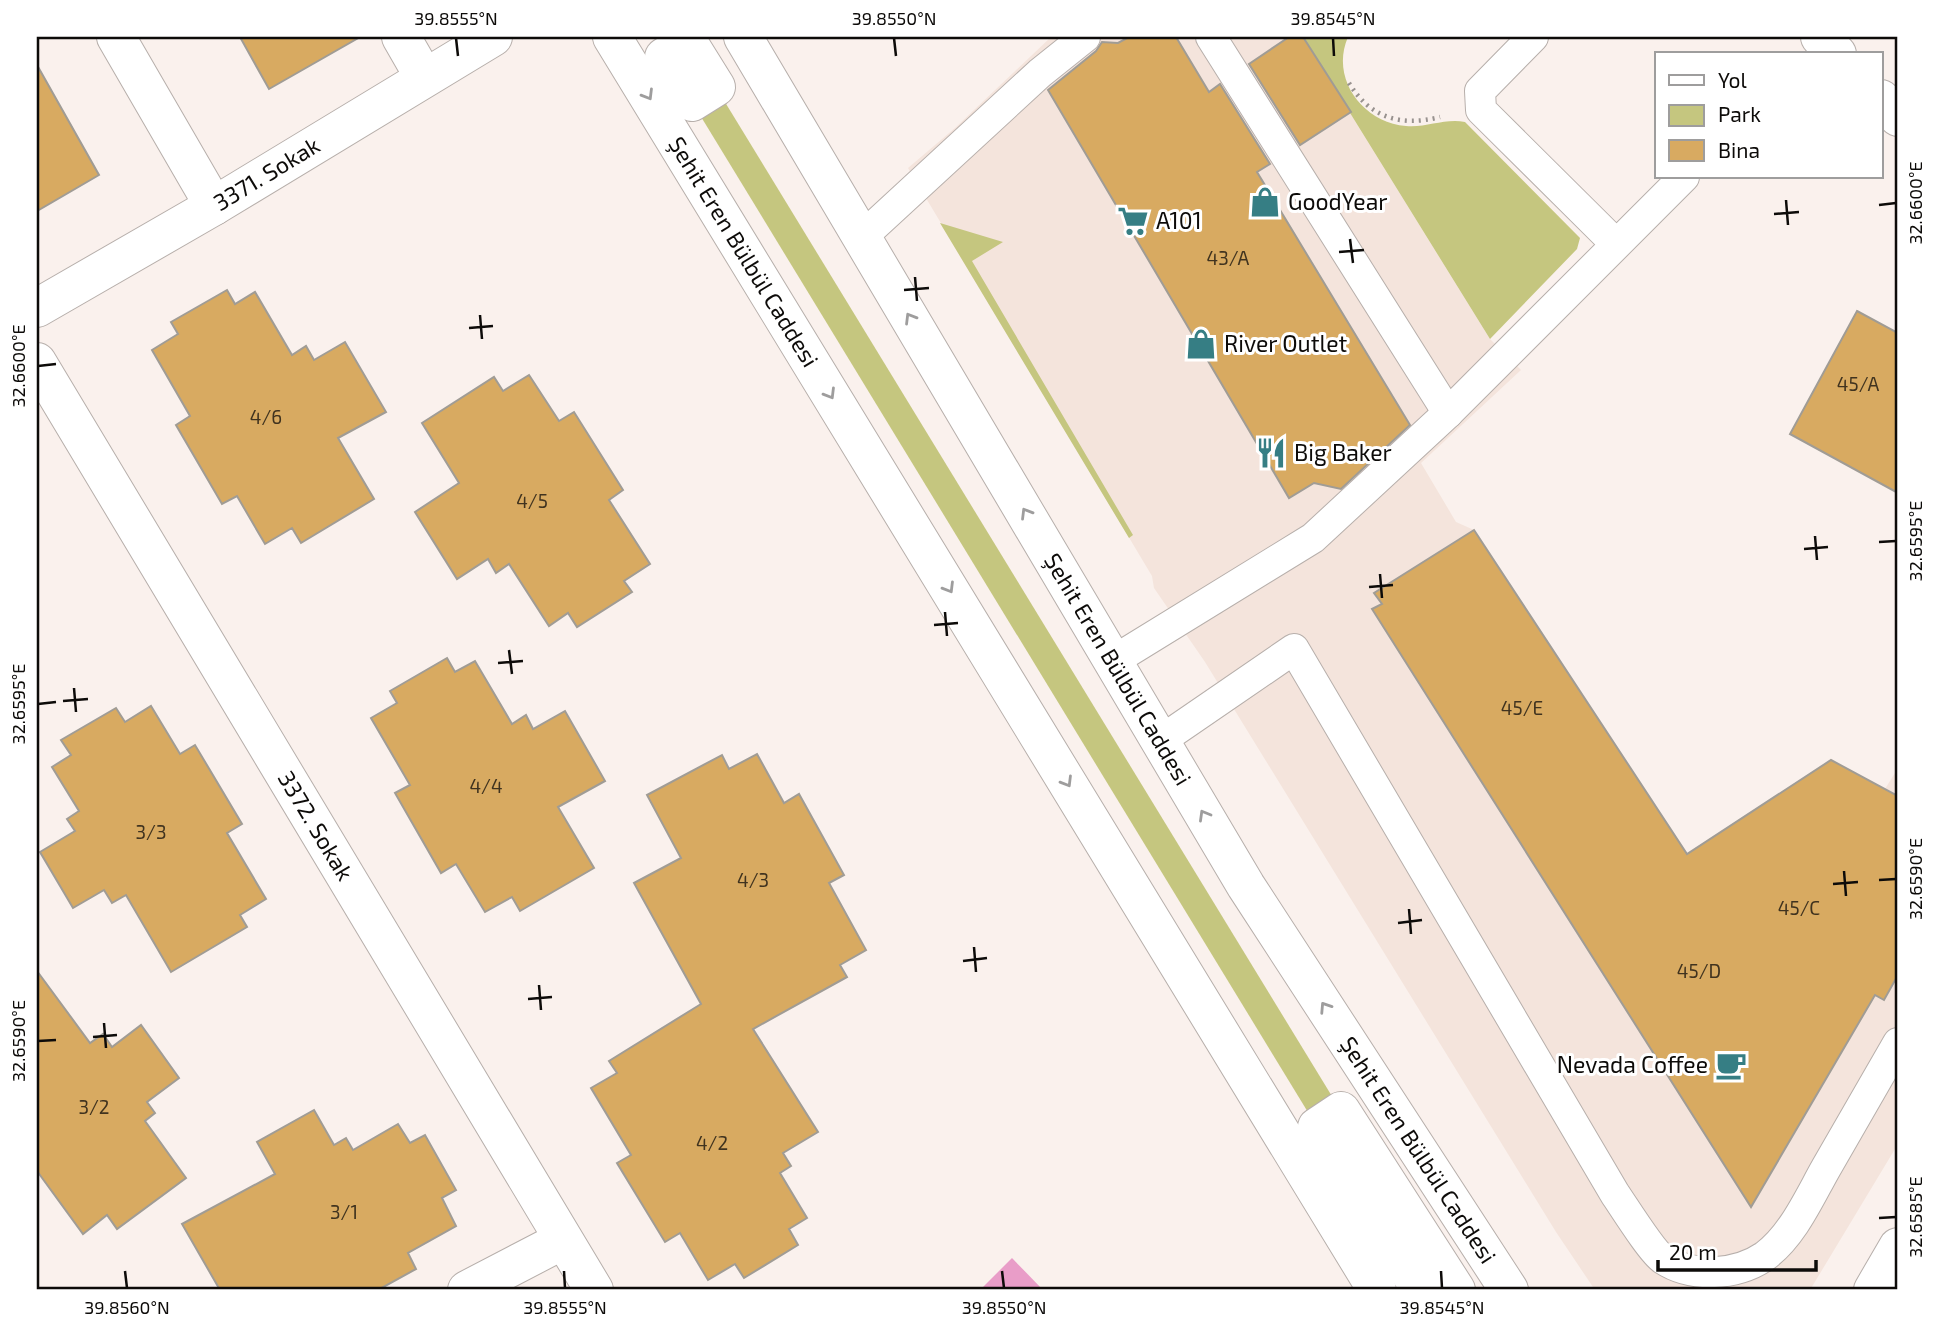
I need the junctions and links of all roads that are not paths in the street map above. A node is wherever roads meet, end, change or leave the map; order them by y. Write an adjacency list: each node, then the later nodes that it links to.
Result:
1 (116, 37): 15 (main road)
2 (401, 37): 11 (main road)
3 (493, 37): 11 (main road, 3371. Sokak)
4 (612, 37): 28 (main road, Şehit Eren Bülbül Caddesi, one-way to 28)
5 (743, 37): 16 (main road, Şehit Eren Bülbül Caddesi)
6 (1085, 37): 16 (lane)
7 (1211, 37): 20 (lane)
8 (1533, 37): 17 (lane)
9 (1820, 37): 10 (main road)
10 (1835, 52)
11 (424, 77): 15 (main road, 3371. Sokak)
12 (1882, 100): 13 (main road)
13 (1898, 117)
14 (1683, 178): 17 (lane)
15 (214, 206): 18 (main road, 3371. Sokak)
16 (862, 237): 21 (main road, Şehit Eren Bülbül Caddesi, one-way to 16)
17 (1616, 244): 20 (lane)
18 (37, 308)
19 (37, 362): 24 (main road, 3372. Sokak)
20 (1448, 413): 21 (lane)
21 (1113, 661): 22 (main road, Şehit Eren Bülbül Caddesi)
22 (1160, 741): 23 (lane); 31 (main road, Şehit Eren Bülbül Caddesi, one-way to 22)
23 (1898, 1042)
24 (563, 1240): 26 (main road); 27 (main road, 3372. Sokak)
25 (1898, 1247): 32 (main road)
26 (467, 1290)
27 (594, 1290)
28 (1377, 1290)
29 (1421, 1290): 30 (main road)
30 (1455, 1290)
31 (1509, 1290)
32 (1873, 1290)

